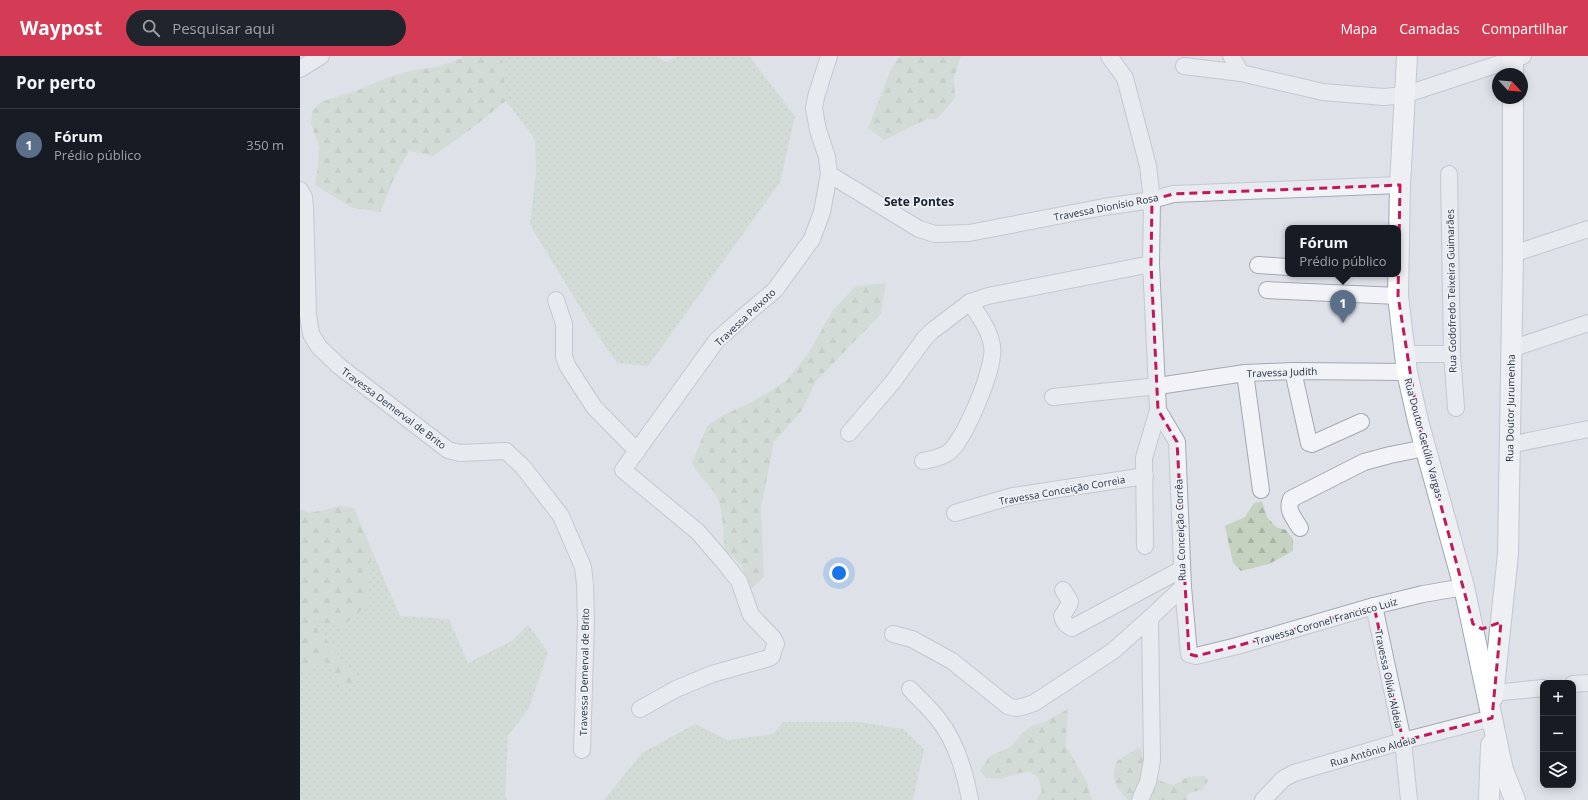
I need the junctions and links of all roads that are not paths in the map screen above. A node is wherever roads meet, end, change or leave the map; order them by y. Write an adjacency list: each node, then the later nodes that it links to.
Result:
1 (321, 56): 8 (street)
2 (829, 56): 12 (street, Travessa Peixoto)
3 (1109, 56): 16 (street)
4 (1231, 56): 9 (street)
5 (1407, 56): 10 (main road, Rua Doutor Getúlio Vargas)
6 (1516, 61): 10 (street)
7 (1184, 66): 9 (street)
8 (301, 67)
9 (1241, 73): 10 (street)
10 (1404, 96): 14 (main road, Rua Doutor Getúlio Vargas)
11 (1513, 104): 19 (main road, Rua Doutor Jurumenha)
12 (829, 174): 16 (street, Travessa Dionísio Rosa); 43 (street, Travessa Peixoto)
13 (1449, 174): 30 (street, Rua Godofredo Teixeira Guimarães)
14 (1400, 185): 16 (street, Travessa Dionísio Rosa); 17 (main road, Rua Doutor Getúlio Vargas)
15 (300, 190): 68 (street, Travessa Demerval de Brito)
16 (1152, 200): 20 (street)
17 (1399, 225)
18 (1588, 229): 19 (street)
19 (1513, 254): 29 (main road, Rua Doutor Jurumenha)
20 (1151, 264): 27 (street); 34 (street)
21 (1258, 265): 22 (street)
22 (1285, 267)
23 (1398, 277): 25 (main road, Rua Doutor Getúlio Vargas)
24 (1267, 290): 25 (street)
25 (1398, 296): 31 (main road, Rua Doutor Getúlio Vargas)
26 (556, 300): 43 (street)
27 (970, 302): 40 (street); 44 (street)
28 (1588, 323): 29 (street)
29 (1511, 349): 41 (main road, Rua Doutor Jurumenha)
30 (1452, 354): 31 (street, Travessa Judith); 36 (street, Rua Godofredo Teixeira Guimarães)
31 (1406, 363): 32 (street, Travessa Judith); 42 (main road, Rua Doutor Getúlio Vargas)
32 (1294, 371): 33 (street, Travessa Judith); 38 (street)
33 (1245, 373): 34 (street, Travessa Judith); 46 (street)
34 (1158, 386): 35 (street, Travessa Judith); 37 (street)
35 (1053, 397)
36 (1456, 408)
37 (1158, 410): 45 (street); 50 (street, Rua Conceição Corrêa)
38 (1361, 422)
39 (1588, 429): 41 (street)
40 (849, 433)
41 (1509, 445): 56 (main road, Rua Doutor Jurumenha)
42 (1425, 448): 48 (street); 52 (main road, Rua Doutor Getúlio Vargas)
43 (637, 451): 65 (street, Travessa Peixoto)
44 (923, 461)
45 (1146, 476): 47 (street, Travessa Conceição Correia); 49 (street)
46 (1261, 490)
47 (955, 513)
48 (1300, 528)
49 (1145, 546)
50 (1182, 569): 51 (street, Rua Conceição Corrêa); 53 (street)
51 (1183, 587): 55 (street); 59 (street, Rua Conceição Corrêa)
52 (1464, 587): 54 (street, Travessa Coronel Francisco Luiz); 57 (main road, Rua Doutor Getúlio Vargas)
53 (1063, 590)
54 (1374, 606): 59 (street, Travessa Coronel Francisco Luiz); 67 (street, Travessa Olívia Aldeia)
55 (1150, 618): 58 (street); 70 (street)
56 (1501, 622): 57 (main road); 64 (main road, Rua Doutor Jurumenha)
57 (1473, 624): 66 (main road, Rua Doutor Getúlio Vargas)
58 (893, 634)
59 (1188, 654)
60 (1588, 682): 61 (street)
61 (1576, 684)
62 (1540, 688): 64 (street)
63 (910, 689): 69 (street)
64 (1493, 693): 66 (main road, Rua Doutor Jurumenha)
65 (640, 709)
66 (1492, 718): 67 (street, Rua Antônio Aldeia); 73 (main road); 74 (main road)
67 (1403, 741): 71 (street, Rua Antônio Aldeia); 72 (street, Travessa Olívia Aldeia)
68 (582, 750)
69 (970, 800)
70 (1140, 800)
71 (1263, 800)
72 (1409, 800)
73 (1489, 800)
74 (1515, 800)

